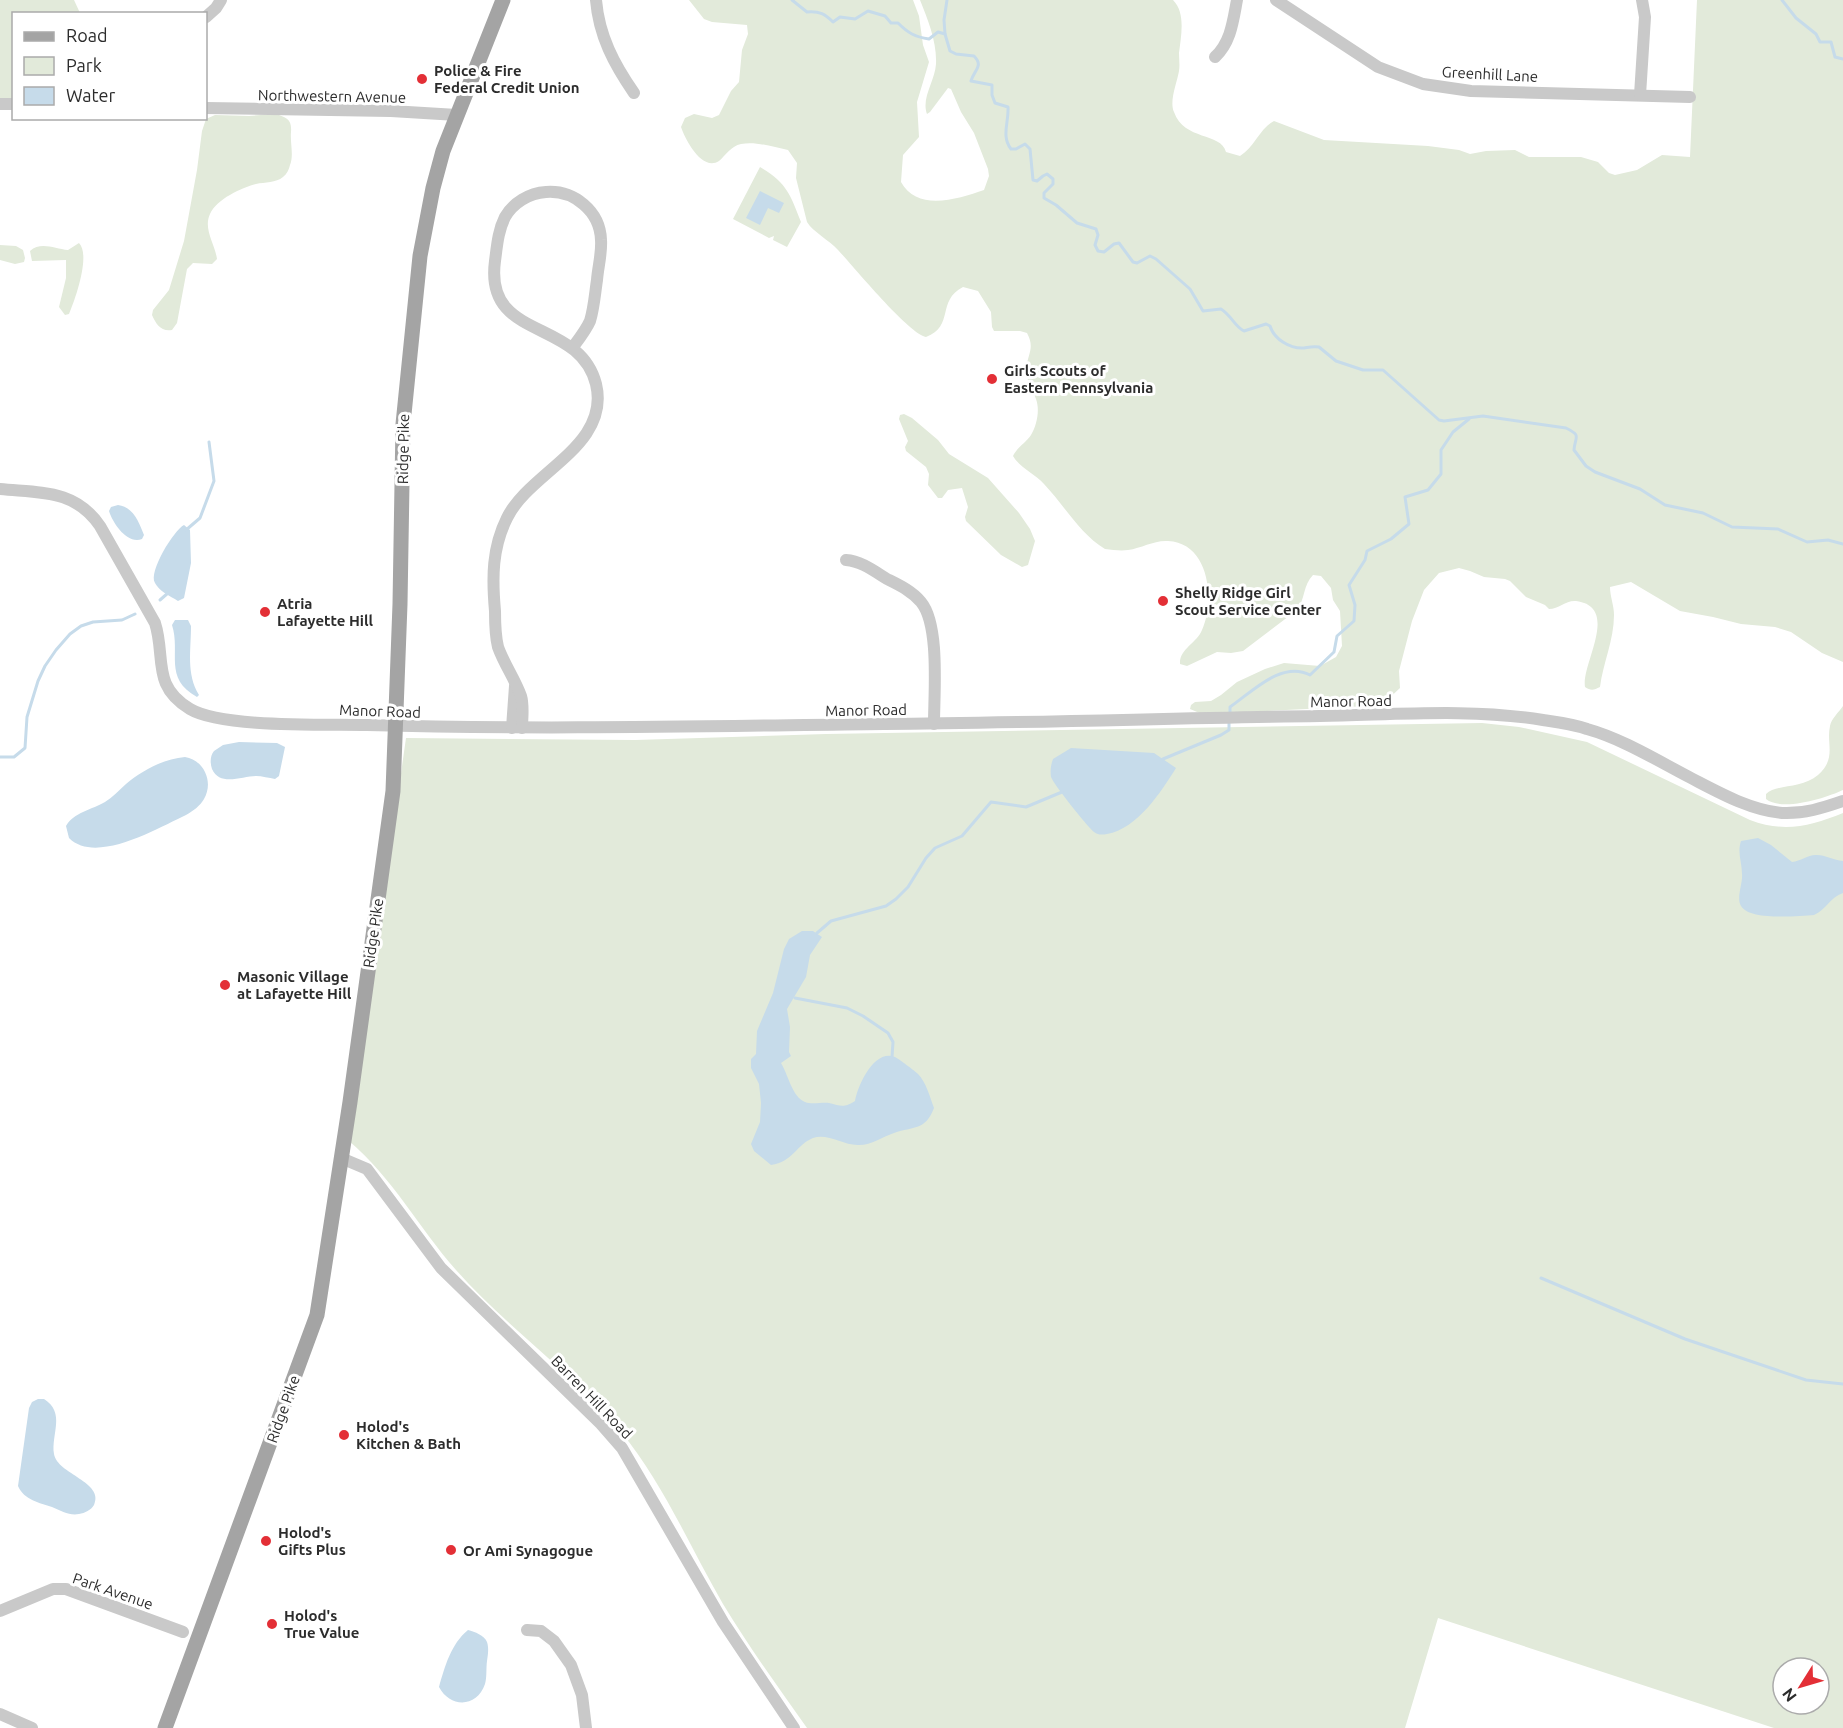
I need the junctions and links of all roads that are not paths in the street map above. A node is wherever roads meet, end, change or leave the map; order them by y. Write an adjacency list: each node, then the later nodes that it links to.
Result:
1 (221, 0): 7 (street)
2 (503, 0): 13 (main road, Ridge Pike)
3 (596, 0): 9 (street)
4 (1237, 0): 8 (street)
5 (1276, 0): 10 (street, Greenhill Lane)
6 (1642, 0): 10 (street)
7 (207, 16)
8 (1215, 57)
9 (634, 93)
10 (1640, 95): 11 (street, Greenhill Lane)
11 (1690, 97)
12 (207, 108): 13 (street, Northwestern Avenue)
13 (457, 115): 18 (main road, Ridge Pike)
14 (573, 347): 14 (street); 19 (street)
15 (0, 489): 18 (street, Manor Road)
16 (846, 560): 17 (street)
17 (934, 724): 19 (street, Manor Road); 20 (street, Manor Road)
18 (396, 727): 19 (street, Manor Road); 21 (main road, Ridge Pike)
19 (517, 728)
20 (1843, 801)
21 (341, 1158): 27 (main road, Ridge Pike); 29 (street, Barren Hill Road)
22 (0, 1611): 24 (street, Park Avenue)
23 (527, 1630): 28 (street)
24 (183, 1632)
25 (0, 1714): 26 (street)
26 (32, 1728)
27 (165, 1728)
28 (586, 1728)
29 (794, 1728)

